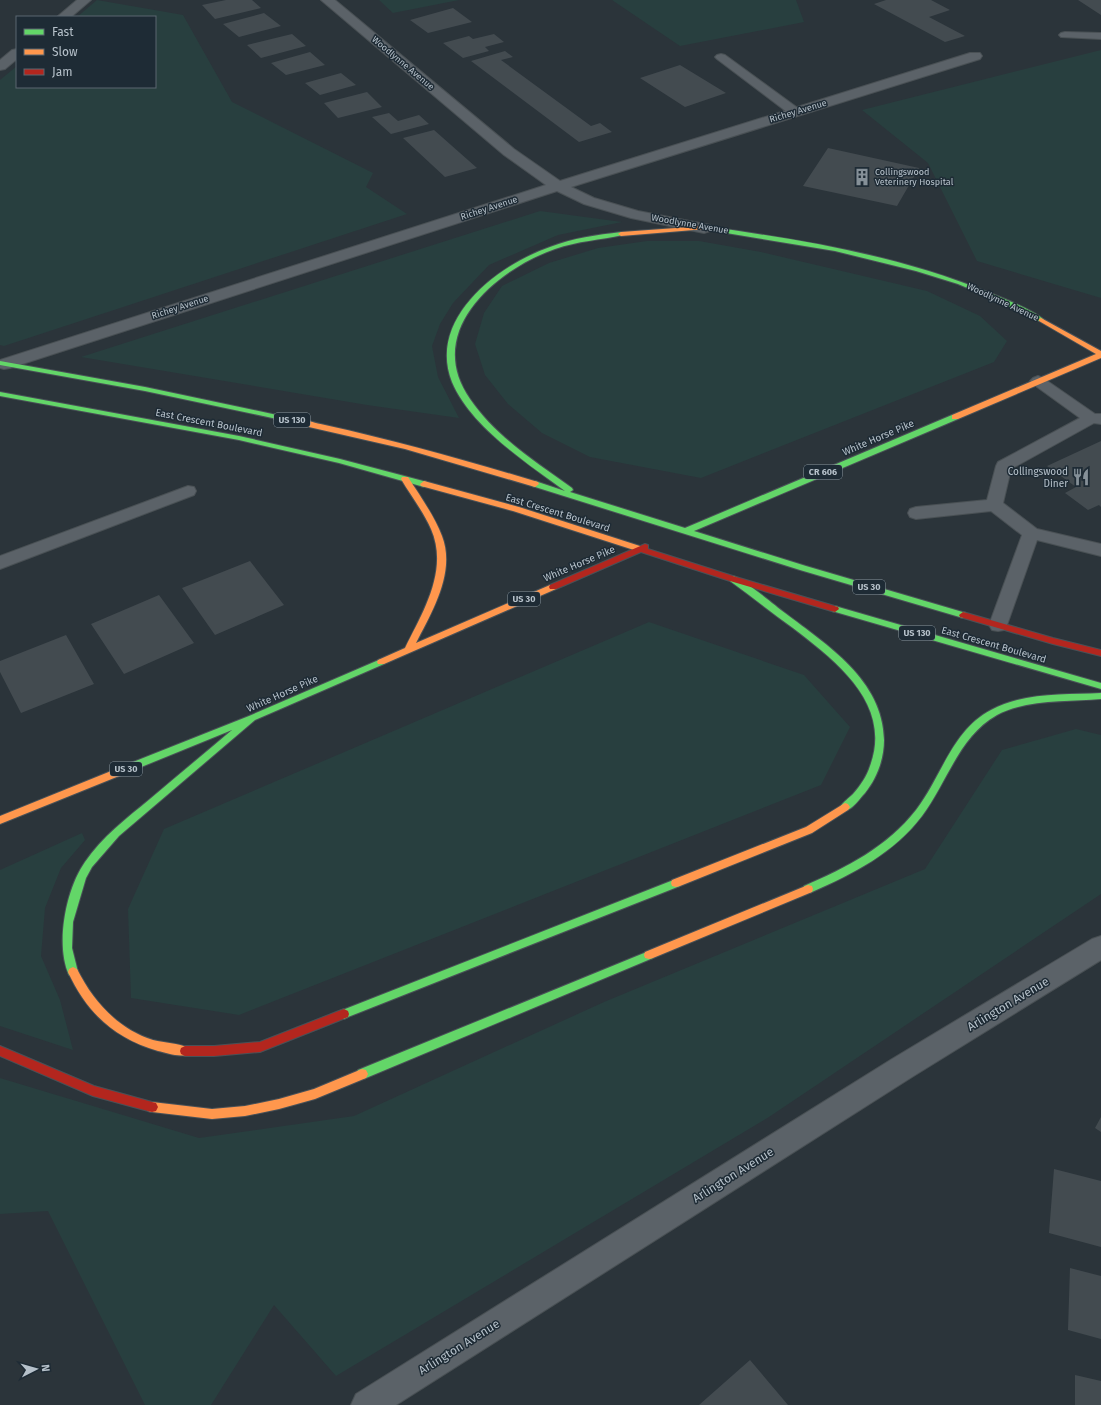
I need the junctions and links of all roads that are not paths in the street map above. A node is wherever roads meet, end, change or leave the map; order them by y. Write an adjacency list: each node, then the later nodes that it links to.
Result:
1 (85, 0): 3 (street)
2 (327, 0): 11 (street, Woodlynne Avenue)
3 (64, 16)
4 (1065, 35): 5 (lane)
5 (1101, 36)
6 (16, 55): 9 (street)
7 (974, 56): 10 (street, Richey Avenue)
8 (721, 57): 10 (lane)
9 (0, 66)
10 (795, 112): 11 (street, Richey Avenue)
11 (558, 186): 12 (street, Woodlynne Avenue); 14 (street, Richey Avenue)
12 (704, 228): 13 (main road, Woodlynne Avenue); 20 (main road)
13 (1101, 355): 15 (main road, White Horse Pike)
14 (2, 363): 20 (main road, East Crescent Boulevard / US 130)
15 (1038, 381): 17 (lane); 23 (main road, White Horse Pike / CR 606)
16 (0, 394): 18 (main road, East Crescent Boulevard / US 130)
17 (1096, 419): 21 (lane)
18 (404, 479): 27 (main road, East Crescent Boulevard / US 130); 32 (main road)
19 (188, 491): 29 (lane)
20 (579, 498): 23 (main road, East Crescent Boulevard / US 30)
21 (994, 505): 22 (lane); 24 (lane)
22 (916, 513)
23 (686, 531): 25 (main road, White Horse Pike); 31 (main road, East Crescent Boulevard / US 30)
24 (1031, 533): 28 (lane); 31 (lane)
25 (672, 536)
26 (653, 544): 27 (main road, White Horse Pike / US 30)
27 (640, 549): 30 (main road, East Crescent Boulevard / US 130); 32 (main road, White Horse Pike / US 30)
28 (1101, 550)
29 (0, 563)
30 (733, 579): 34 (main road, East Crescent Boulevard / US 130); 36 (main road)
31 (998, 625): 33 (main road, East Crescent Boulevard / US 30)
32 (408, 650): 36 (main road, White Horse Pike / US 30)
33 (1101, 653)
34 (1101, 686)
35 (1101, 696): 39 (main road)
36 (252, 718): 37 (main road, White Horse Pike / US 30)
37 (0, 820)
38 (1101, 947): 40 (street, Arlington Avenue)
39 (0, 1051)
40 (367, 1405)

